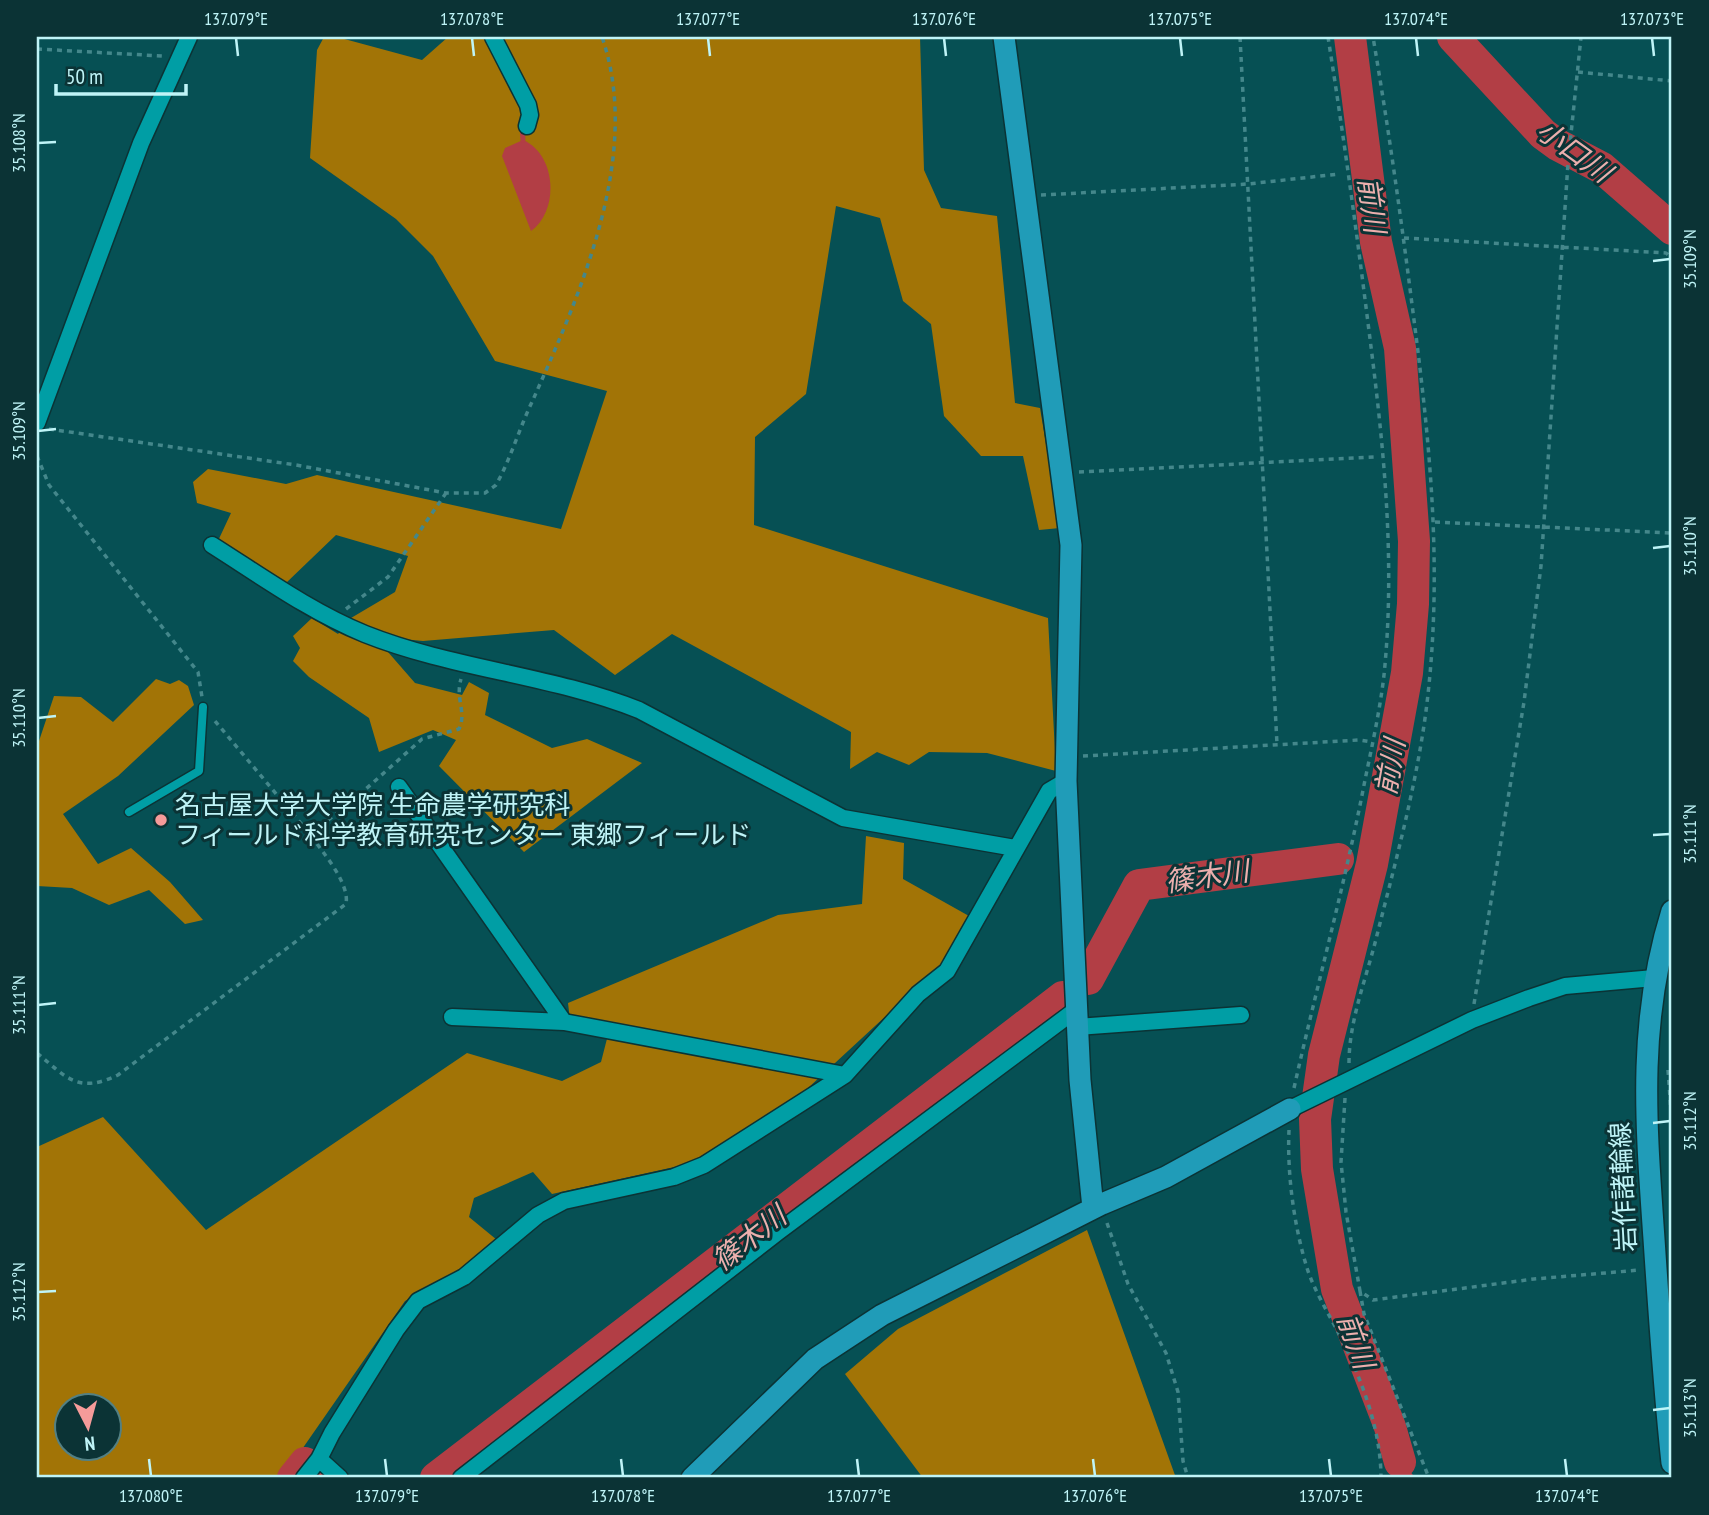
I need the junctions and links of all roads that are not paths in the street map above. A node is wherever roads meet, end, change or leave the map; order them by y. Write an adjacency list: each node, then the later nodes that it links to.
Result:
1 (189, 37): 5 (street)
2 (494, 37): 4 (street)
3 (1004, 37): 8 (street)
4 (527, 127)
5 (37, 425)
6 (212, 545): 11 (street)
7 (203, 707): 10 (lane)
8 (1066, 781): 11 (street); 16 (street)
9 (399, 787): 17 (street)
10 (129, 812)
11 (1015, 848): 18 (street)
12 (1672, 911): 13 (street, 岩作諸輪線)
13 (1654, 978): 19 (street); 22 (street, 岩作諸輪線)
14 (1241, 1015): 16 (street)
15 (452, 1017): 17 (street)
16 (1077, 1018): 20 (street); 25 (street)
17 (564, 1022): 18 (street)
18 (845, 1075): 21 (street)
19 (1290, 1109): 20 (street)
20 (1098, 1206): 26 (street)
21 (319, 1459): 23 (street); 24 (street)
22 (1672, 1462)
23 (304, 1478)
24 (340, 1478)
25 (461, 1478)
26 (692, 1478)

